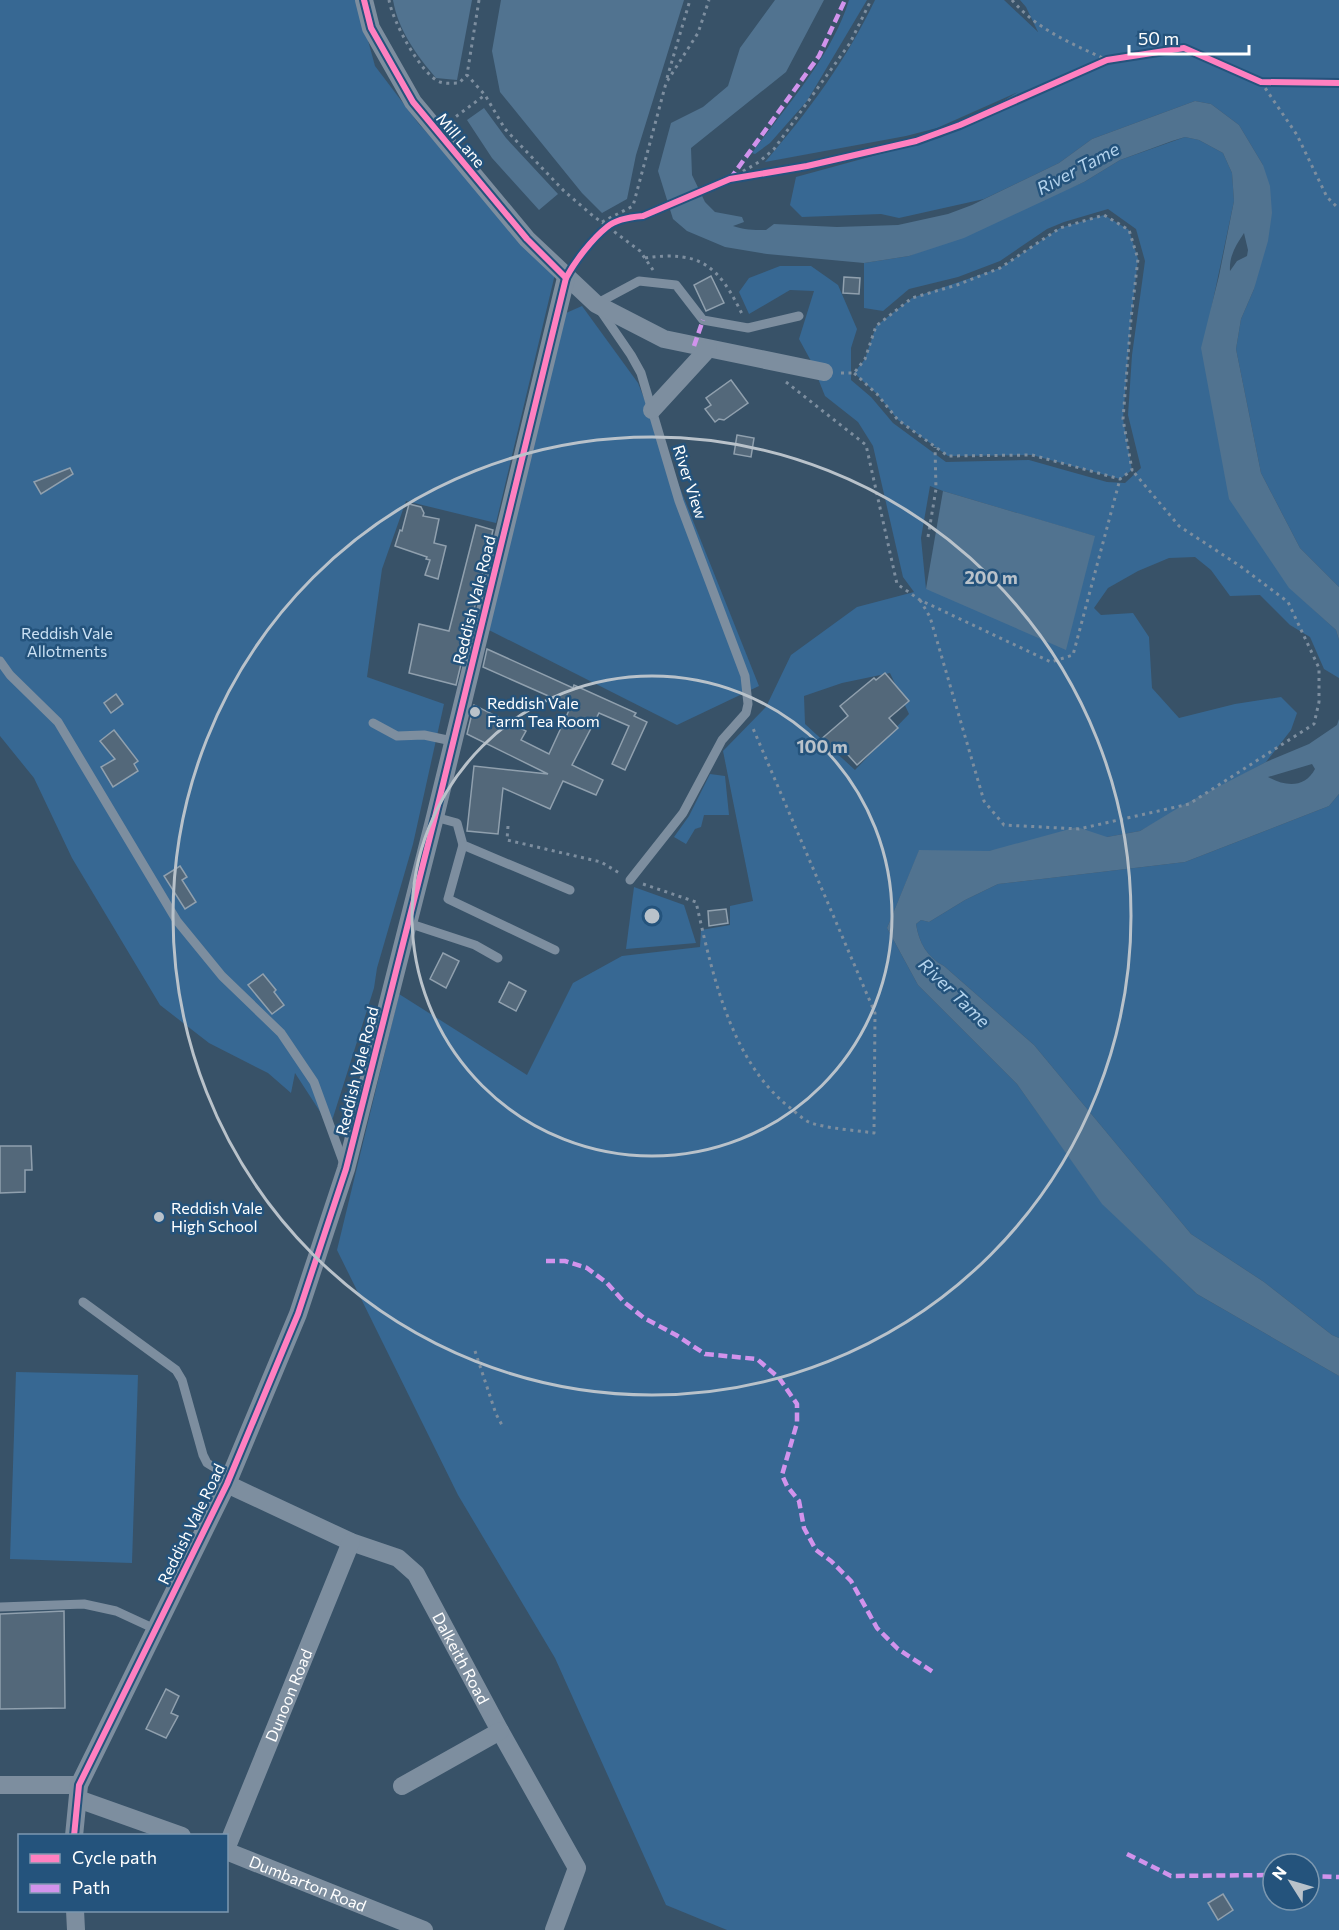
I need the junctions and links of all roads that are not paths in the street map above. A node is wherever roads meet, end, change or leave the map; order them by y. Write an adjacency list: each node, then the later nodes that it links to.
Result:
1 (364, 0): 2 (street, Mill Lane)
2 (566, 278): 3 (street, Mill Lane); 10 (street, Reddish Vale Road)
3 (596, 304): 4 (lane); 5 (street, Mill Lane); 7 (lane, River View)
4 (799, 316)
5 (708, 349): 6 (street, Mill Lane); 7 (street)
6 (824, 372)
7 (652, 410): 13 (lane, River View)
8 (0, 661): 18 (lane)
9 (373, 723): 10 (lane)
10 (452, 741): 11 (street, Reddish Vale Road)
11 (435, 817): 12 (lane); 15 (street, Reddish Vale Road)
12 (463, 844): 14 (lane); 16 (lane)
13 (630, 880)
14 (570, 890)
15 (408, 923): 17 (lane); 18 (street, Reddish Vale Road)
16 (555, 950)
17 (498, 958)
18 (346, 1169): 20 (street, Reddish Vale Road)
19 (83, 1302): 20 (lane)
20 (228, 1481): 21 (street, Dalkeith Road); 23 (street, Reddish Vale Road)
21 (351, 1542): 24 (street, Dalkeith Road); 30 (street, Dunoon Road)
22 (0, 1607): 23 (lane)
23 (155, 1629): 27 (street, Reddish Vale Road)
24 (500, 1731): 26 (street); 35 (street, Dalkeith Road)
25 (0, 1785): 27 (street)
26 (402, 1786)
27 (78, 1792): 28 (street, Reddish Vale Road); 29 (street)
28 (74, 1834)
29 (177, 1834)
30 (228, 1845)
31 (228, 1851): 34 (street, Dumbarton Road)
32 (75, 1912): 33 (street)
33 (75, 1930)
34 (424, 1930)
35 (554, 1930)

